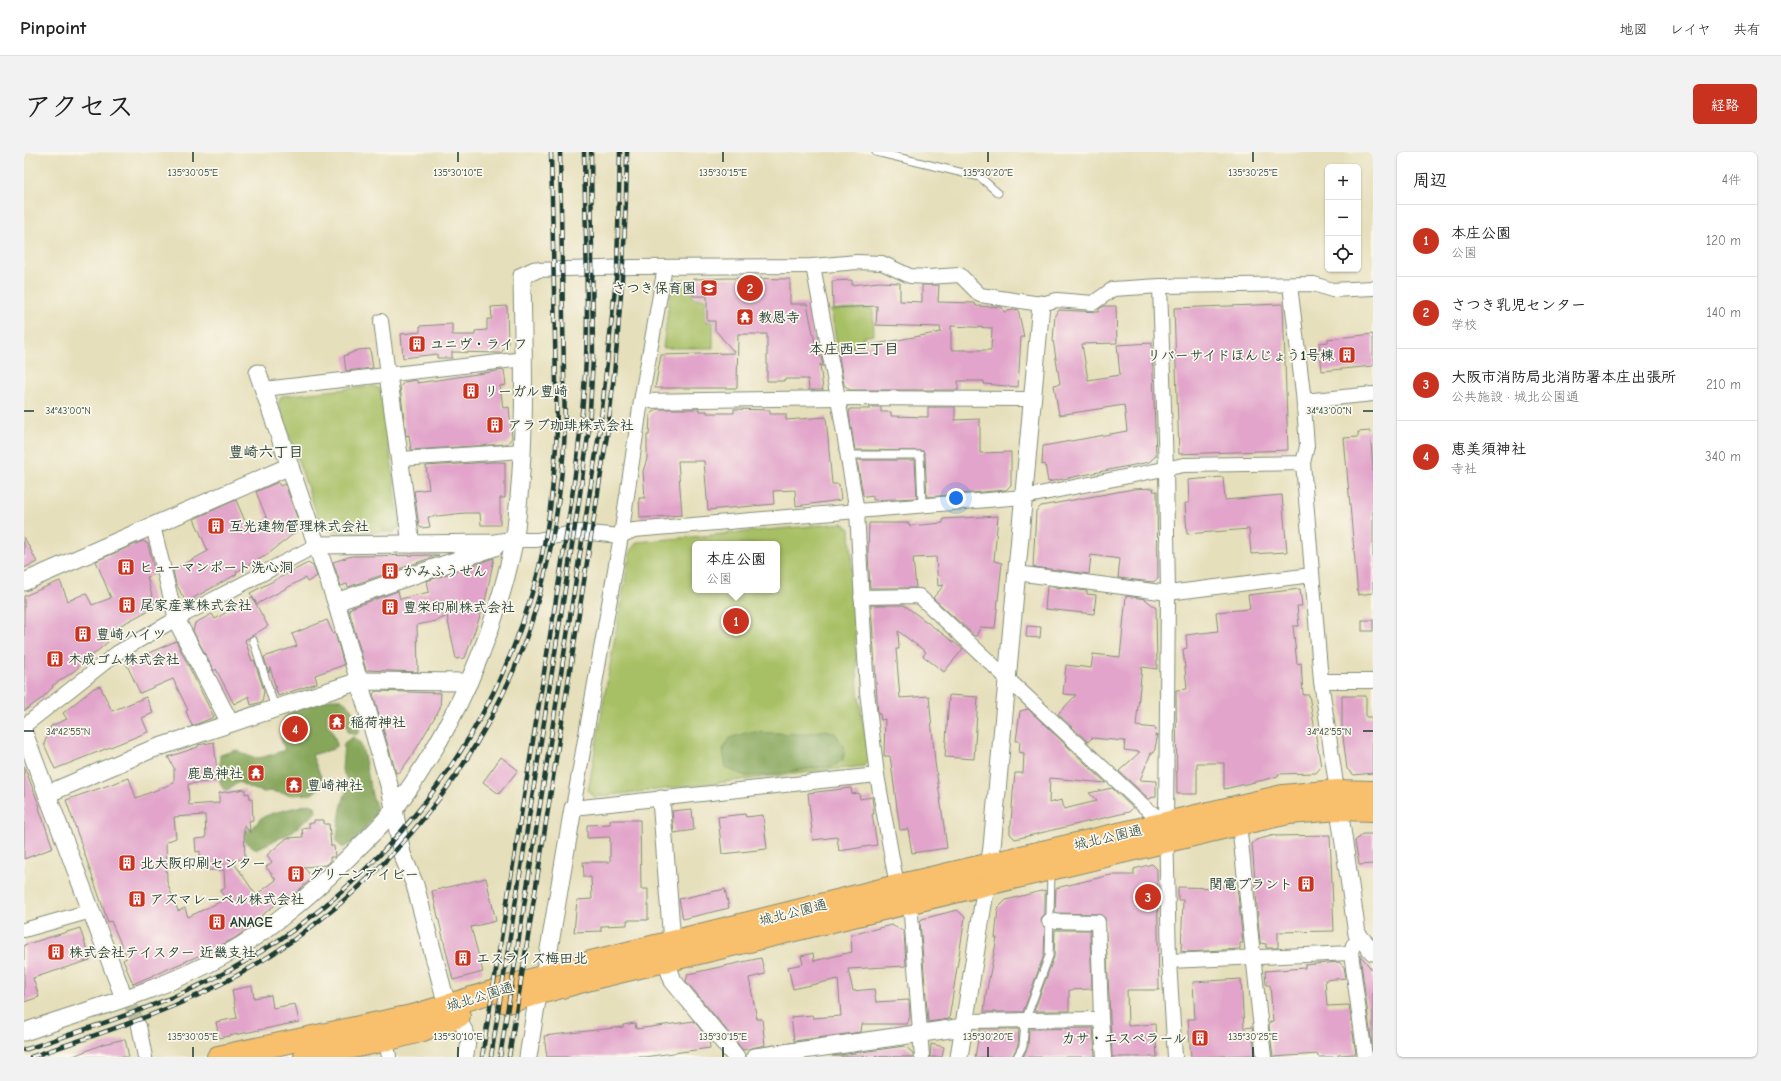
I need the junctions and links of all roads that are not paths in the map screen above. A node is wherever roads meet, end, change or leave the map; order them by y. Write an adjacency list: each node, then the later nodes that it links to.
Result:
1 (876, 152): 2 (lane)
2 (998, 193)
3 (813, 266): 4 (street); 9 (street); 16 (street)
4 (665, 267): 5 (street); 19 (street)
5 (529, 273): 11 (street)
6 (1290, 285): 7 (street); 8 (street); 18 (street)
7 (1160, 286): 9 (street); 25 (street)
8 (1373, 288)
9 (1041, 304): 17 (street)
10 (381, 321): 13 (street)
11 (524, 359): 13 (street); 20 (street)
12 (258, 373): 14 (street)
13 (388, 374): 14 (street); 22 (street)
14 (264, 389): 24 (street)
15 (1373, 394): 18 (street)
16 (838, 398): 17 (street); 19 (street); 21 (street)
17 (1032, 399): 26 (street)
18 (1304, 400): 23 (street)
19 (641, 401): 30 (street)
20 (523, 451): 22 (street); 31 (street)
21 (847, 455): 27 (lane); 28 (street)
22 (400, 459): 32 (street)
23 (1303, 463): 25 (street); 35 (street)
24 (290, 466): 29 (street); 33 (street)
25 (1166, 469): 26 (street); 37 (street)
26 (1024, 497): 27 (street); 34 (street)
27 (922, 505): 28 (street)
28 (857, 512): 30 (street); 38 (street)
29 (153, 526): 36 (street); 40 (street)
30 (621, 536): 31 (street); 57 (street)
31 (514, 540): 32 (street); 39 (street); 45 (street)
32 (412, 544): 33 (street)
33 (317, 545): 39 (street); 40 (street)
34 (1016, 573): 37 (street); 42 (street)
35 (1312, 575): 37 (street); 46 (street)
36 (24, 582)
37 (1168, 593): 60 (street)
38 (861, 597): 42 (street); 51 (street)
39 (336, 602): 43 (street)
40 (176, 619): 48 (street); 49 (street)
41 (254, 640): 47 (lane)
42 (1006, 678): 60 (street); 62 (street)
43 (359, 681): 45 (street); 47 (street); 56 (street)
44 (1373, 681): 46 (street)
45 (470, 682): 56 (street)
46 (1321, 682): 55 (street)
47 (275, 709): 48 (street)
48 (230, 723): 53 (street)
49 (24, 726)
50 (24, 733): 53 (street)
51 (877, 775): 54 (street); 63 (street)
52 (1373, 792): 55 (main road, 城北公園通)
53 (47, 794): 64 (street)
54 (661, 799): 57 (street); 68 (street)
55 (1338, 800): 58 (main road, 城北公園通); 59 (main road, 城北公園通); 60 (main road, 城北公園通); 67 (street)
56 (395, 808): 74 (street); 75 (street)
57 (573, 808): 73 (street)
58 (1373, 810)
59 (1239, 824): 60 (main road, 城北公園通); 71 (street)
60 (1166, 832): 61 (main road, 城北公園通); 62 (main road, 城北公園通); 72 (street)
61 (1051, 870): 62 (main road, 城北公園通); 65 (lane)
62 (987, 875): 63 (main road, 城北公園通); 78 (street)
63 (903, 894): 68 (main road, 城北公園通); 81 (street)
64 (91, 911): 66 (street); 74 (street)
65 (1049, 921): 76 (street); 77 (lane)
66 (24, 930)
67 (1357, 934): 69 (street); 70 (street)
68 (669, 951): 73 (main road, 城北公園通); 88 (street)
69 (1373, 952)
70 (1351, 953): 71 (street); 96 (street)
71 (1253, 957): 72 (street); 95 (street)
72 (1169, 961): 94 (street)
73 (541, 984): 75 (main road, 城北公園通); 87 (street)
74 (128, 1001): 80 (street)
75 (452, 1012): 82 (main road, 城北公園通); 84 (main road, 城北公園通); 86 (street)
76 (1101, 1020): 77 (street); 93 (street)
77 (1025, 1021): 78 (street); 92 (lane)
78 (965, 1024): 81 (street); 91 (street)
79 (139, 1026): 83 (street)
80 (24, 1032)
81 (920, 1033): 89 (street); 90 (street)
82 (388, 1049): 85 (main road, 城北公園通)
83 (146, 1057)
84 (218, 1057)
85 (305, 1057)
86 (466, 1057)
87 (528, 1057)
88 (736, 1057)
89 (755, 1057)
90 (922, 1057)
91 (959, 1057)
92 (1017, 1057)
93 (1104, 1057)
94 (1175, 1057)
95 (1264, 1057)
96 (1365, 1057)

